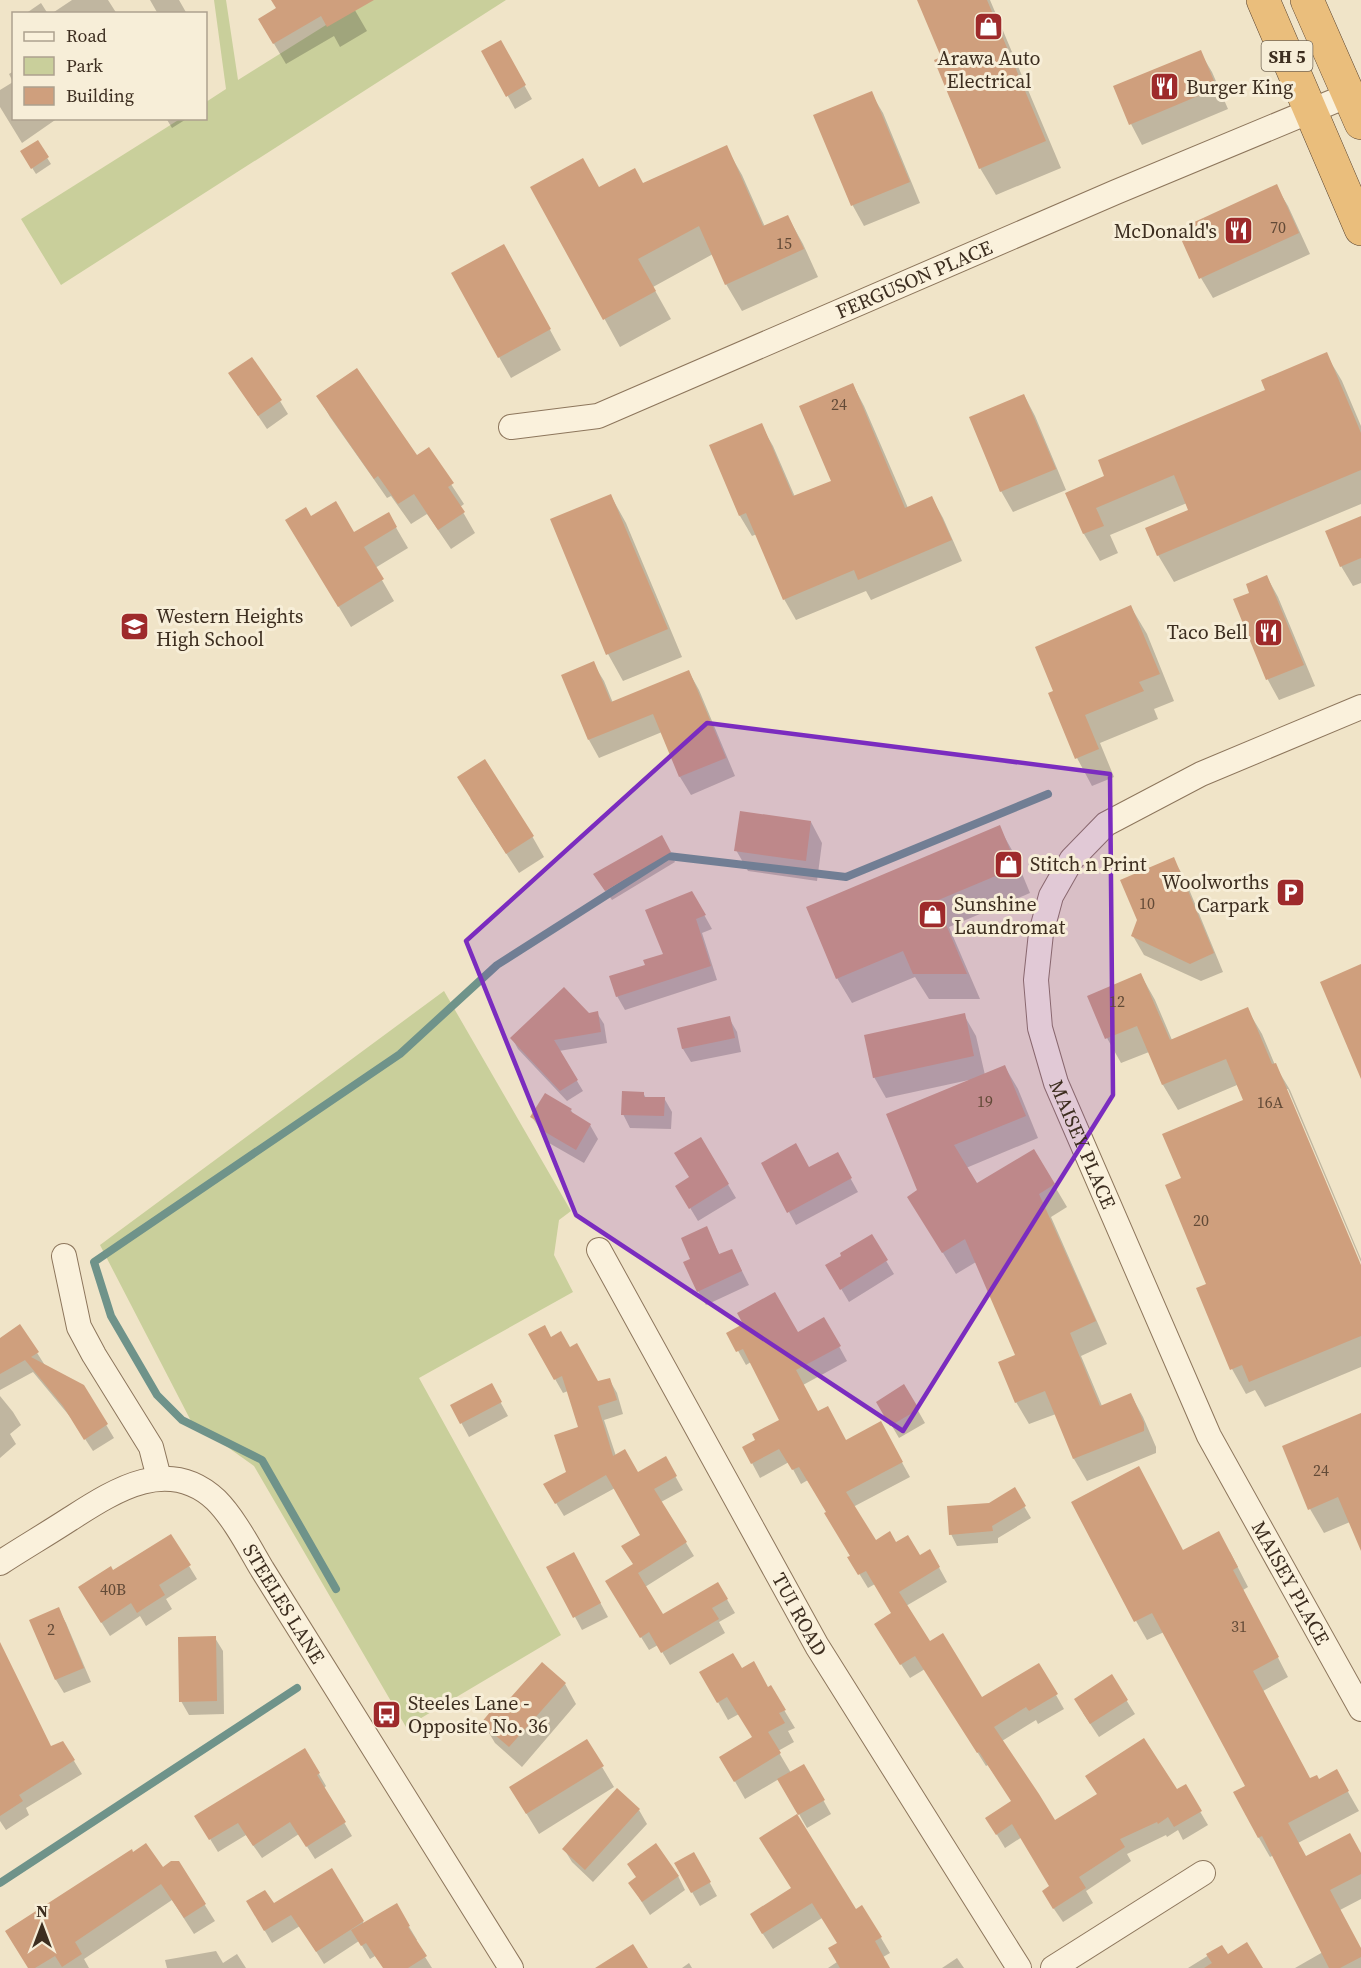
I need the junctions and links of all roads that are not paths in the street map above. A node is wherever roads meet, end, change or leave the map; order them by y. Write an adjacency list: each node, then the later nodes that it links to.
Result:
1 (1263, 0): 4 (highway, SH 5)
2 (1307, 0): 3 (highway, SH 5)
3 (1355, 109): 4 (street, FERGUSON PLACE)
4 (1311, 112): 5 (highway, SH 5); 6 (street, FERGUSON PLACE)
5 (1361, 229)
6 (511, 427)
7 (1361, 707): 12 (street, MAISEY PLACE)
8 (599, 1250): 15 (street, TUI ROAD)
9 (64, 1256): 10 (street)
10 (159, 1478): 11 (street); 14 (street, STEELES LANE)
11 (0, 1563)
12 (1361, 1709)
13 (1203, 1873): 16 (street)
14 (511, 1968)
15 (1019, 1968)
16 (1053, 1968)

